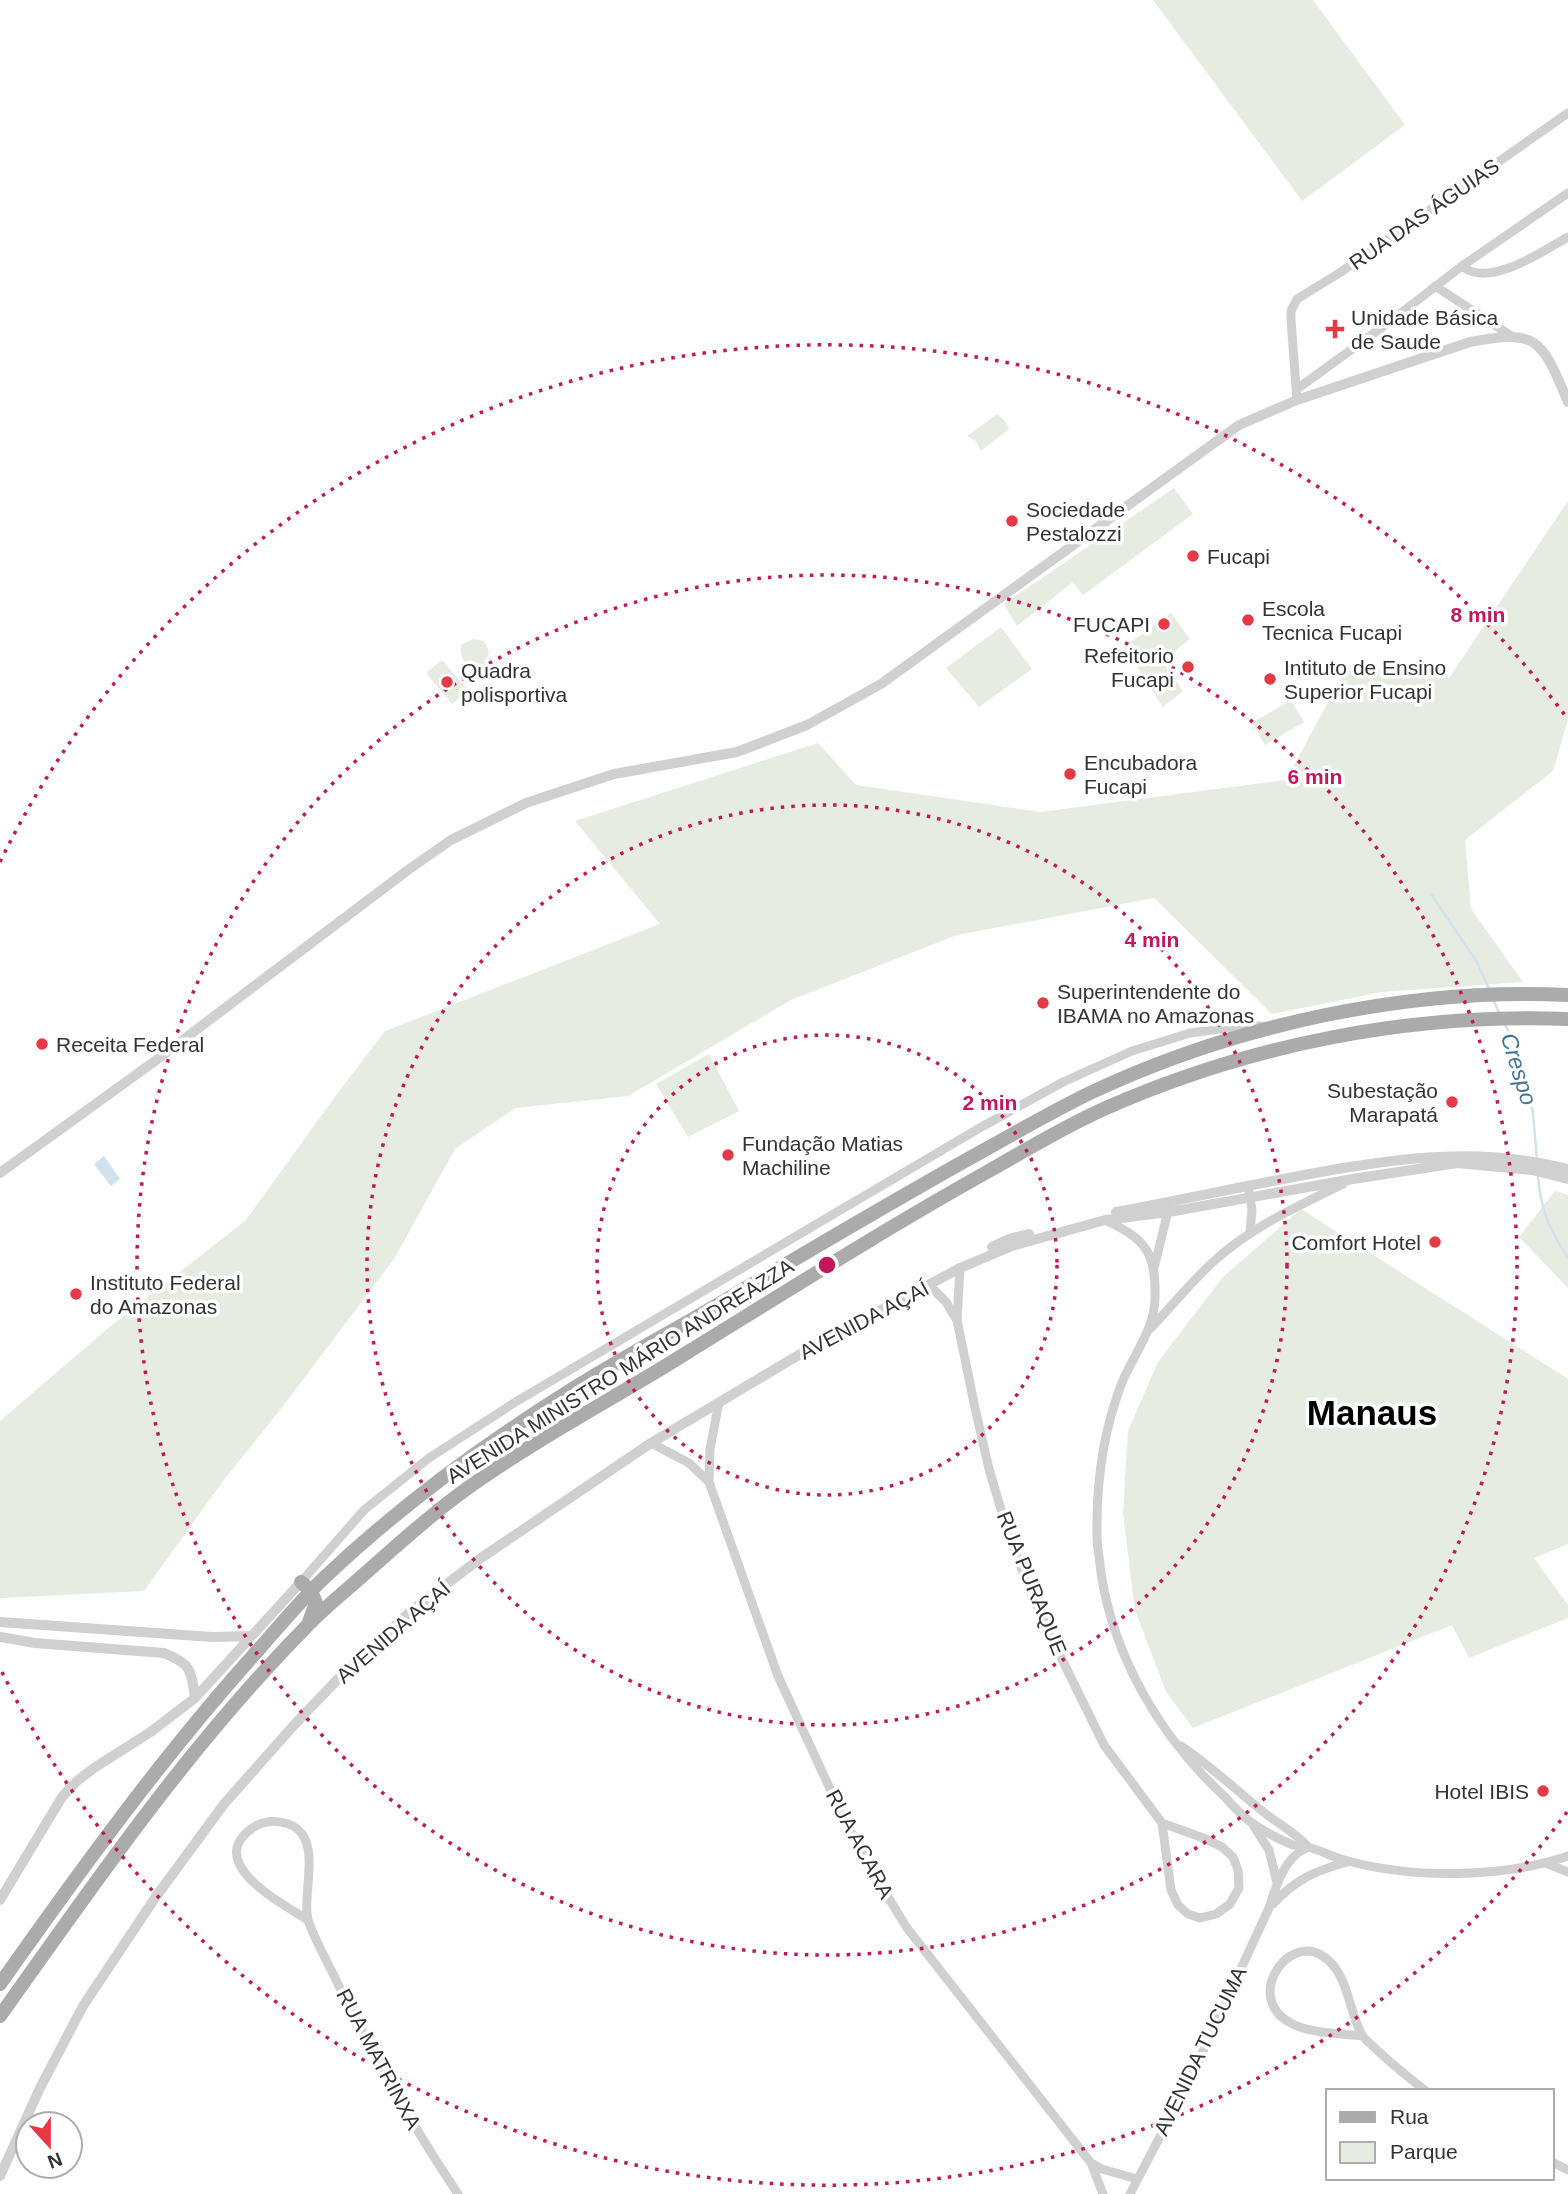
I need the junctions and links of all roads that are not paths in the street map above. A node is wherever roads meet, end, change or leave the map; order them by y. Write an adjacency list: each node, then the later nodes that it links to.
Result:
1 (1568, 113): 7 (street, RUA DAS ÁGUIAS)
2 (1568, 193): 4 (street)
3 (1568, 237): 4 (street)
4 (1462, 266): 5 (street)
5 (1435, 286): 6 (street); 7 (street)
6 (1513, 337): 7 (street); 8 (street)
7 (1297, 394): 13 (street)
8 (1568, 401)
9 (1568, 995): 11 (main road, AVENIDA MINISTRO MÁRIO ANDREAZZA)
10 (1568, 1019): 27 (main road, AVENIDA MINISTRO MÁRIO ANDREAZZA)
11 (1282, 1025): 26 (main road, AVENIDA MINISTRO MÁRIO ANDREAZZA); 31 (street)
12 (1568, 1169): 16 (street, AVENIDA AÇAÍ)
13 (0, 1173)
14 (1353, 1179): 15 (street, AVENIDA AÇAÍ); 17 (street, AVENIDA AÇAÍ); 20 (street)
15 (1568, 1179)
16 (1248, 1185): 17 (street); 18 (street, AVENIDA AÇAÍ)
17 (1251, 1199): 18 (street, AVENIDA AÇAÍ); 20 (street)
18 (1169, 1207): 19 (street, AVENIDA AÇAÍ); 21 (street, AVENIDA AÇAÍ); 22 (street)
19 (1105, 1220): 21 (street, AVENIDA AÇAÍ); 22 (street)
20 (1250, 1232): 25 (street)
21 (960, 1268): 23 (street, AVENIDA AÇAÍ); 24 (street, RUA PURAQUE)
22 (1154, 1271): 25 (street)
23 (929, 1285): 24 (street, RUA PURAQUE); 28 (street, AVENIDA AÇAÍ)
24 (957, 1320): 42 (street, RUA PURAQUE)
25 (1149, 1331): 41 (street)
26 (635, 1354): 27 (main road); 31 (main road, AVENIDA MINISTRO MÁRIO ANDREAZZA)
27 (650, 1376): 34 (main road, AVENIDA MINISTRO MÁRIO ANDREAZZA)
28 (719, 1402): 29 (street, AVENIDA AÇAÍ); 30 (street, RUA ACARA)
29 (651, 1443): 30 (street); 58 (street, AVENIDA AÇAÍ)
30 (709, 1482): 57 (street, RUA ACARA)
31 (306, 1586): 34 (main road); 36 (street, AVENIDA MINISTRO MÁRIO ANDREAZZA); 53 (main road, AVENIDA MINISTRO MÁRIO ANDREAZZA)
32 (0, 1622): 33 (street)
33 (36, 1624): 35 (street); 38 (street)
34 (306, 1626): 54 (main road, AVENIDA MINISTRO MÁRIO ANDREAZZA)
35 (171, 1634): 36 (street); 39 (street)
36 (251, 1636): 40 (street, AVENIDA MINISTRO MÁRIO ANDREAZZA)
37 (0, 1637): 38 (street)
38 (35, 1643): 39 (street)
39 (164, 1653): 40 (street)
40 (195, 1698): 50 (street, AVENIDA MINISTRO MÁRIO ANDREAZZA)
41 (1174, 1741): 43 (street); 44 (street)
42 (1161, 1823): 42 (street, RUA PURAQUE)
43 (1252, 1824): 44 (street); 49 (street)
44 (1308, 1847): 46 (street); 49 (street, AVENIDA TUCUMA)
45 (1568, 1856): 47 (street)
46 (1349, 1862): 47 (street); 51 (street, AVENIDA TUCUMA)
47 (1546, 1863): 48 (street)
48 (1568, 1872)
49 (1277, 1883): 51 (street, AVENIDA TUCUMA)
50 (0, 1900)
51 (1269, 1908): 59 (street, AVENIDA TUCUMA)
52 (308, 1920): 52 (street, RUA MATRINXA); 60 (street, RUA MATRINXA)
53 (0, 1984)
54 (0, 2016)
55 (1362, 2036): 55 (street); 56 (street)
56 (1423, 2089)
57 (1091, 2163): 59 (street); 61 (street, RUA ACARA)
58 (0, 2176)
59 (1137, 2179): 62 (street, AVENIDA TUCUMA)
60 (458, 2194)
61 (1103, 2194)
62 (1130, 2194)

